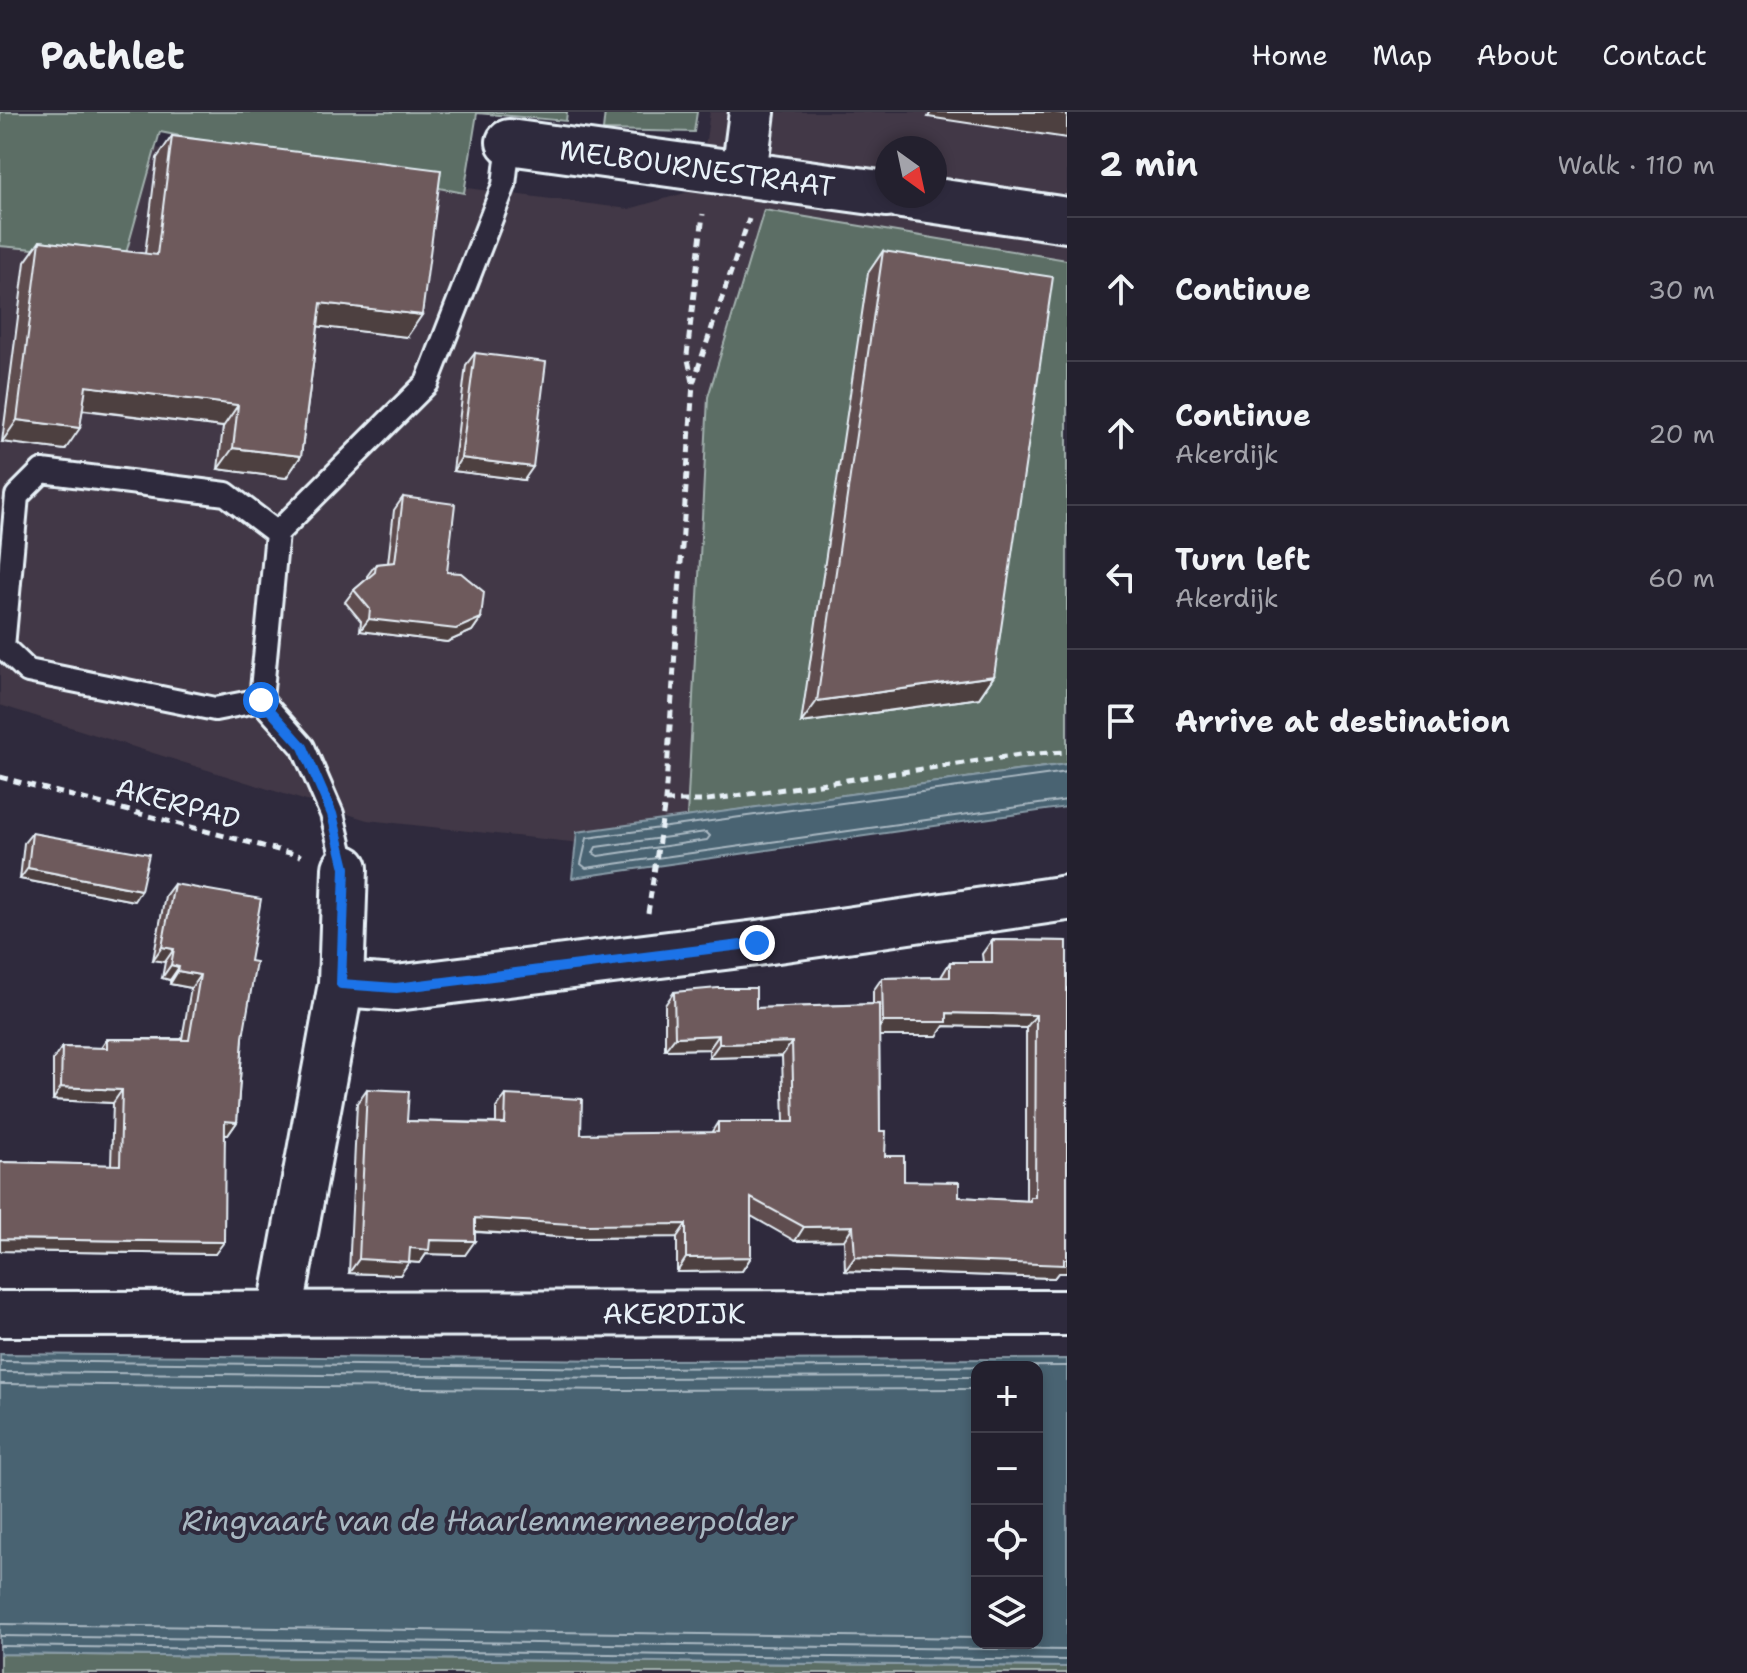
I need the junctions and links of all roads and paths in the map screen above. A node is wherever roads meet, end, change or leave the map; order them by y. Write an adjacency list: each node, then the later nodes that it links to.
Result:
1 (752, 112): 3 (street)
2 (509, 142): 3 (street, MELBOURNESTRAAT); 8 (lane)
3 (744, 173): 4 (street, MELBOURNESTRAAT); 7 (path); 7 (path)
4 (875, 192)
5 (947, 203): 6 (street)
6 (1067, 220)
7 (693, 383): 12 (path)
8 (277, 533): 9 (lane); 9 (lane)
9 (261, 700): 13 (lane)
10 (1067, 752): 12 (path)
11 (0, 777): 13 (path, AKERPAD)
12 (665, 801): 15 (path)
13 (345, 868): 16 (street)
14 (1067, 898): 16 (street)
15 (645, 928)
16 (341, 984): 19 (street)
17 (1067, 1313): 19 (street, AKERDIJK)
18 (0, 1314): 19 (street, AKERDIJK)
19 (280, 1314)

